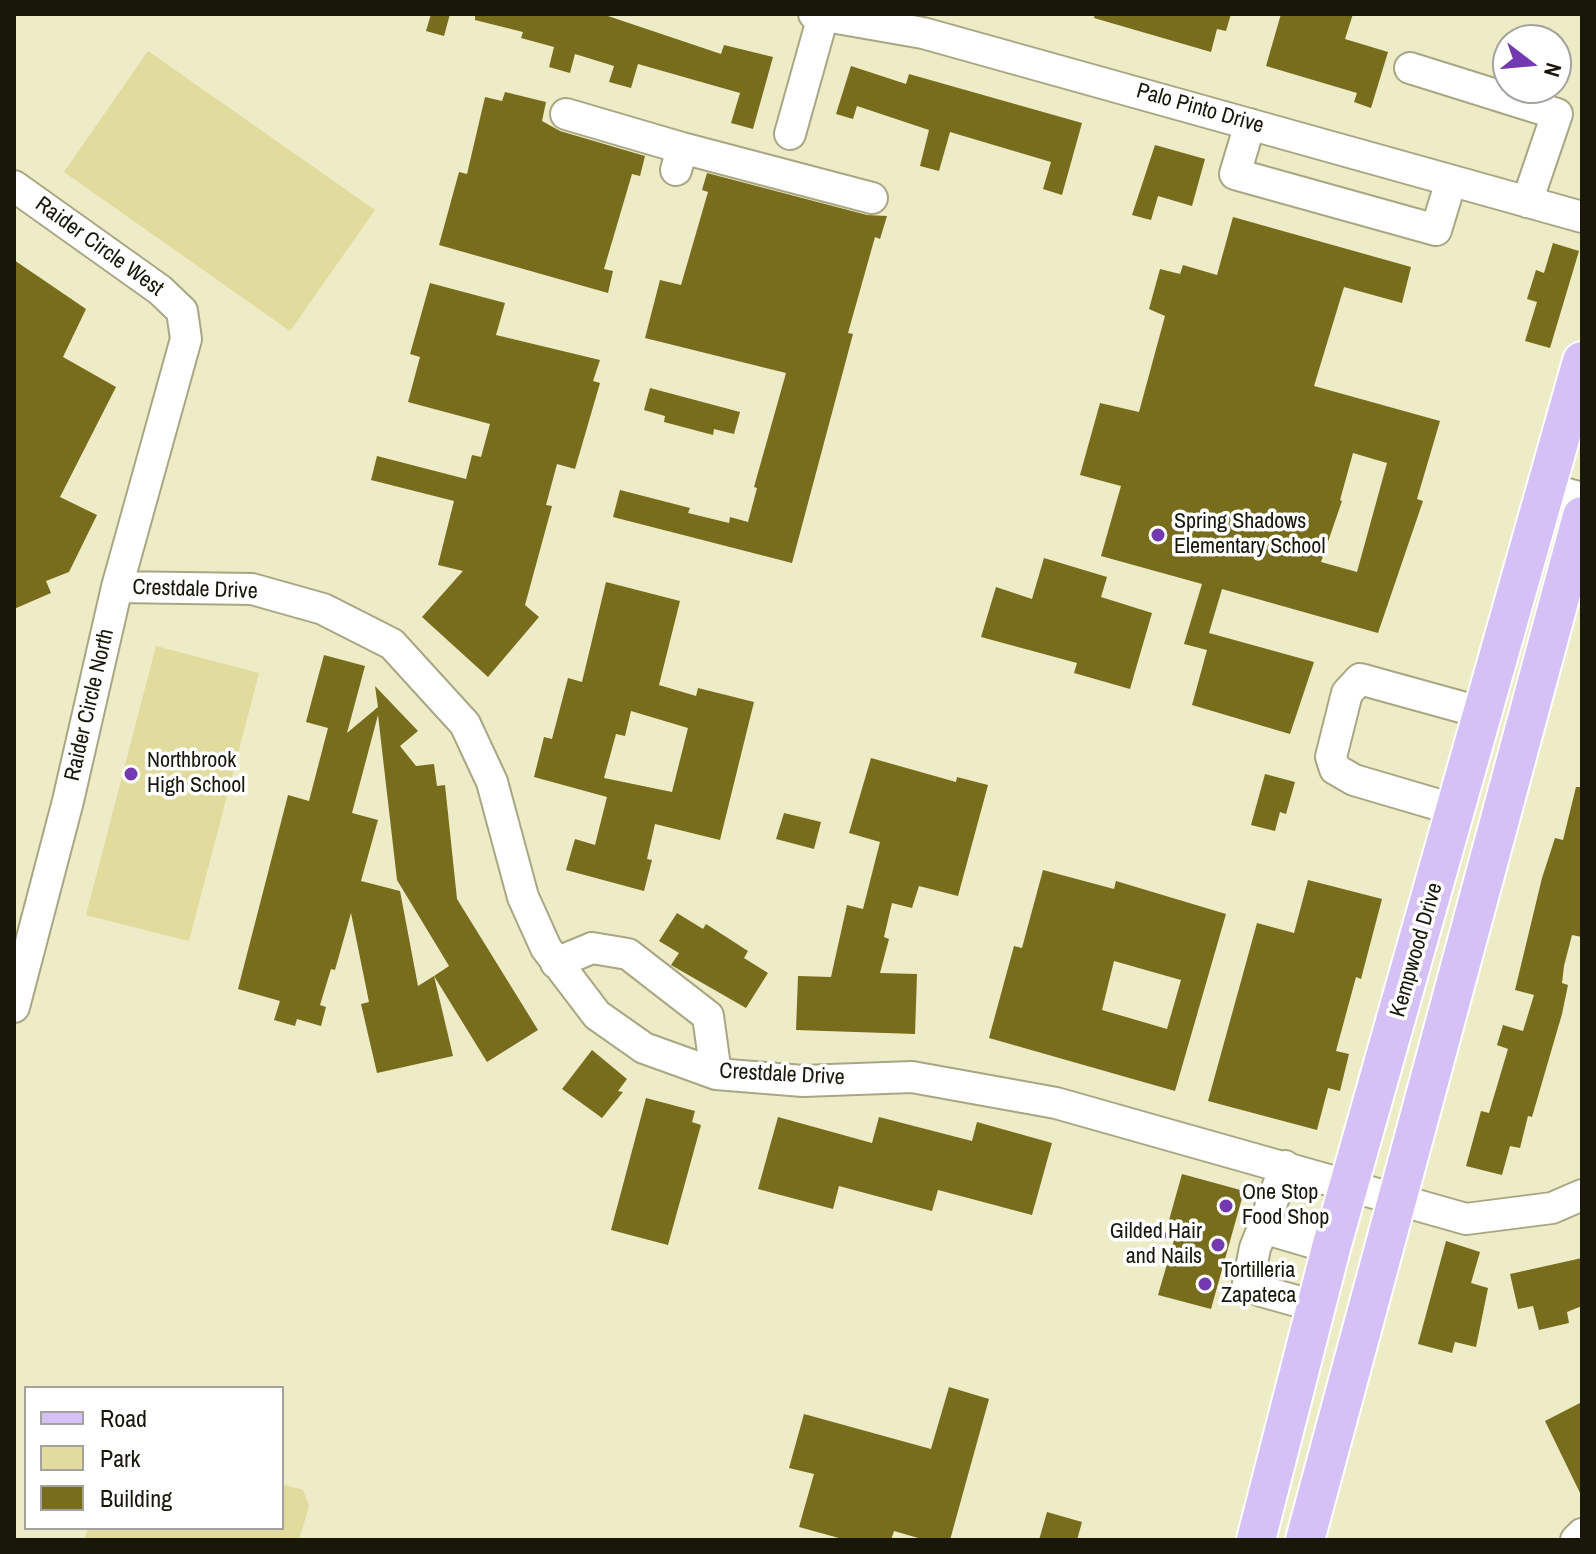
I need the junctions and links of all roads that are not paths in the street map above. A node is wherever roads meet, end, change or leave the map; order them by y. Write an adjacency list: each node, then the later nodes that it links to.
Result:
1 (819, 15): 4 (street, Palo Pinto Drive); 5 (street)
2 (1410, 68): 9 (street)
3 (566, 114): 8 (street)
4 (1250, 124): 6 (street, Palo Pinto Drive); 6 (street)
5 (790, 134)
6 (1451, 181): 9 (street, Palo Pinto Drive)
7 (14, 186): 11 (street, Raider Circle West)
8 (872, 198)
9 (1527, 202): 10 (street, Palo Pinto Drive)
10 (1582, 217)
11 (182, 311): 16 (street, Raider Circle North)
12 (1582, 361): 13 (main road, Kempwood Drive)
13 (1545, 488): 14 (street); 17 (main road, Kempwood Drive)
14 (1582, 498)
15 (1582, 516): 18 (main road)
16 (117, 587): 22 (street, Crestdale Drive); 23 (street, Raider Circle North)
17 (1482, 717): 18 (main road); 19 (main road, Kempwood Drive); 19 (street)
18 (1524, 732): 21 (main road)
19 (1456, 810): 20 (main road, Kempwood Drive)
20 (1417, 949): 21 (main road); 26 (main road, Kempwood Drive)
21 (1463, 961): 28 (main road)
22 (556, 963): 24 (street, Crestdale Drive); 24 (street)
23 (14, 1007)
24 (716, 1074): 25 (street, Crestdale Drive)
25 (1285, 1166): 26 (street, Crestdale Drive); 29 (street)
26 (1352, 1184): 28 (street, Crestdale Drive); 30 (main road, Kempwood Drive)
27 (1582, 1195): 28 (street, Crestdale Drive)
28 (1399, 1199): 33 (main road)
29 (1263, 1228): 30 (street); 31 (street)
30 (1331, 1248): 31 (main road, Kempwood Drive)
31 (1318, 1307): 32 (main road, Kempwood Drive)
32 (1287, 1424): 33 (main road); 35 (main road, Kempwood Drive)
33 (1334, 1436): 36 (main road)
34 (1582, 1534): 37 (street)
35 (1256, 1540)
36 (1305, 1540)
37 (1576, 1540)

